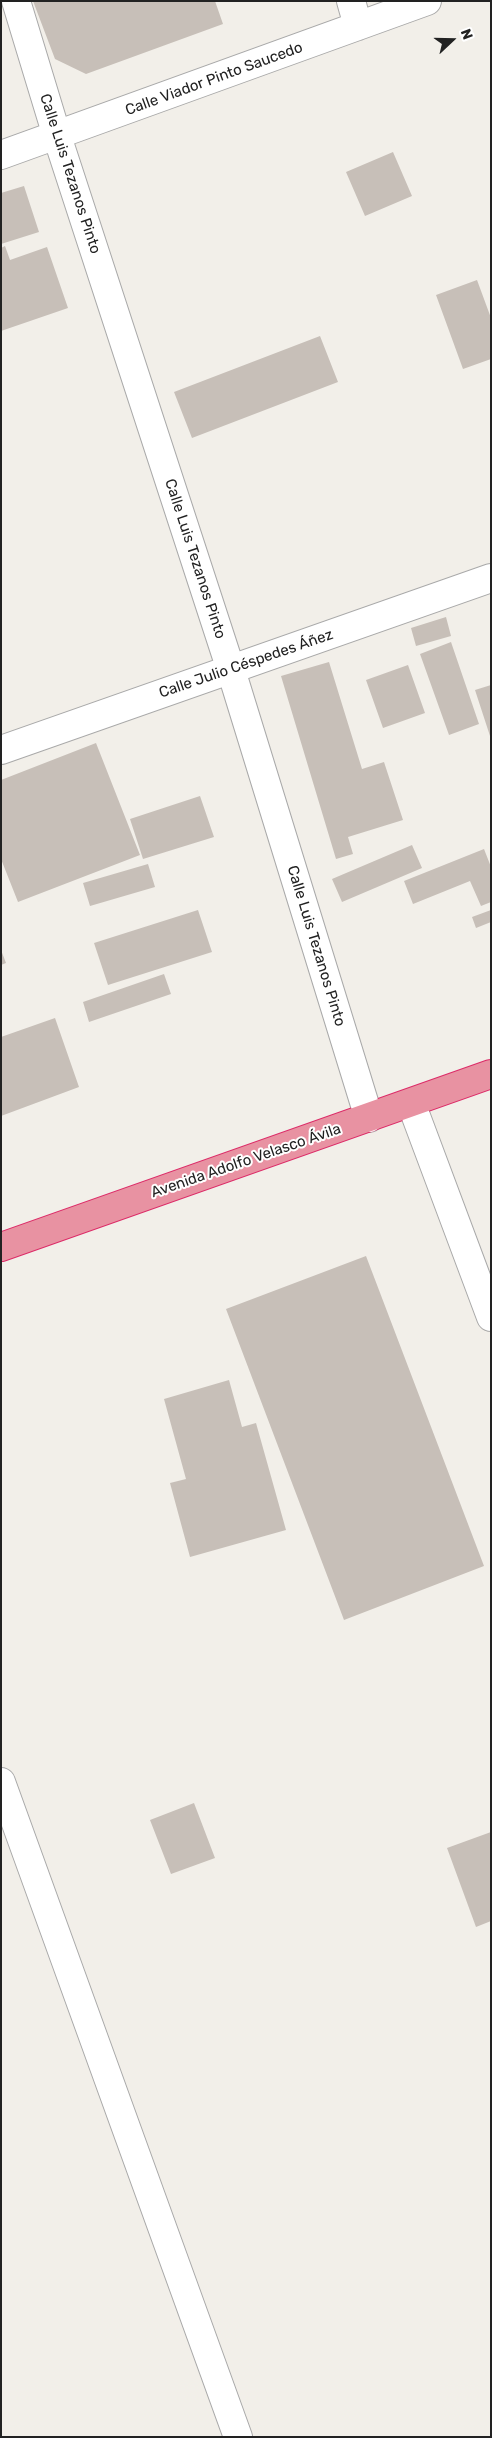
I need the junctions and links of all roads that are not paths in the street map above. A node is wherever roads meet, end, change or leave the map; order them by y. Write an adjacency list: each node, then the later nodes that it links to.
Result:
1 (16, 1): 4 (street, Calle Luis Tezanos Pinto)
2 (427, 1): 3 (street, Calle Viador Pinto Saucedo)
3 (355, 13): 4 (street, Calle Viador Pinto Saucedo)
4 (58, 136): 5 (street, Calle Viador Pinto Saucedo); 7 (street, Calle Luis Tezanos Pinto)
5 (1, 155)
6 (491, 578): 7 (street, Calle Julio Céspedes Áñez)
7 (230, 670): 8 (street, Calle Julio Céspedes Áñez); 11 (street, Calle Luis Tezanos Pinto)
8 (1, 750)
9 (491, 1074): 10 (highway, Avenida Adolfo Velasco Ávila)
10 (411, 1103): 11 (highway, Avenida Adolfo Velasco Ávila); 13 (street)
11 (369, 1118): 12 (highway, Avenida Adolfo Velasco Ávila)
12 (1, 1248)
13 (491, 1317)
14 (1, 1782): 15 (street)
15 (238, 2437)

